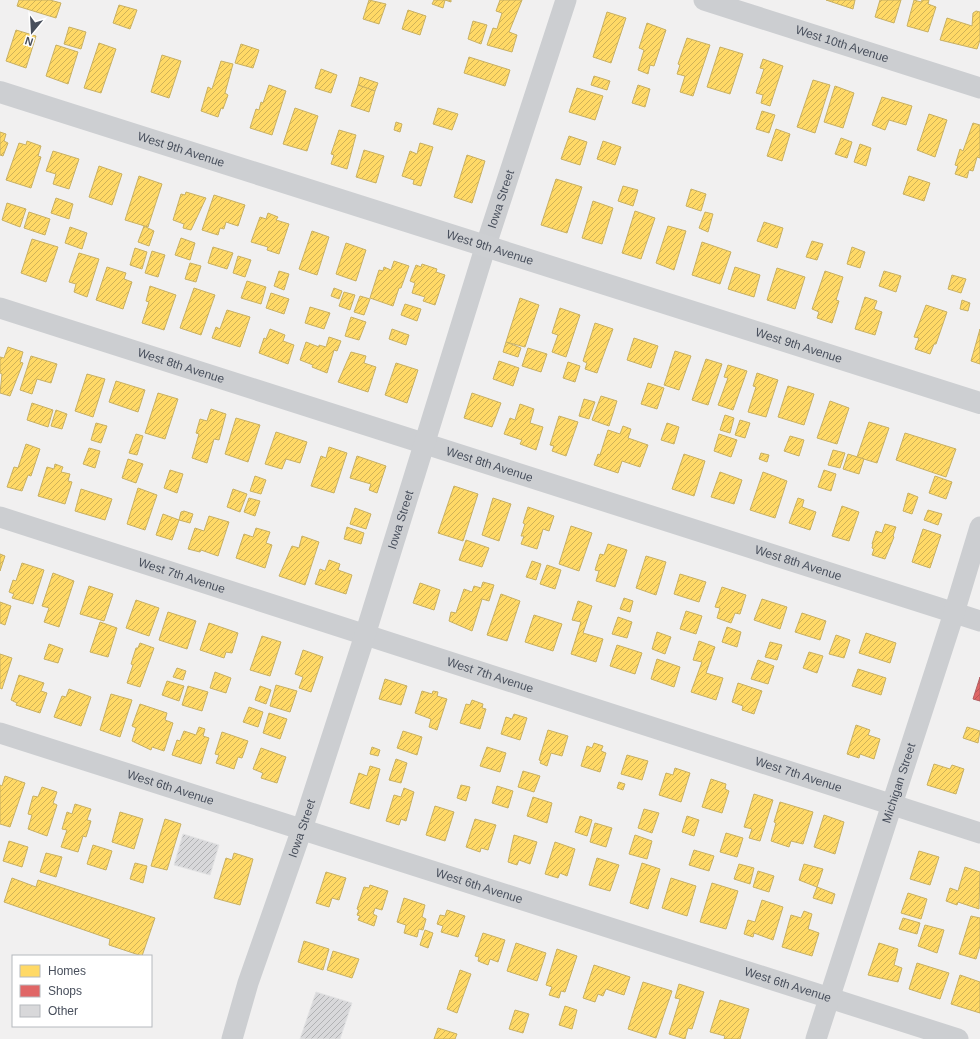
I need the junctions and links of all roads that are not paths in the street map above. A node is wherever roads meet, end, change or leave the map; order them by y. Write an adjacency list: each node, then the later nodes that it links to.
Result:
1 (566, 0): 5 (street, Iowa Street)
2 (704, 0): 3 (street, West 10th Avenue)
3 (980, 88)
4 (0, 92): 5 (main road, West 9th Avenue)
5 (486, 245): 7 (main road, West 9th Avenue); 8 (street, Iowa Street)
6 (0, 308): 8 (street, West 8th Avenue)
7 (980, 403)
8 (425, 444): 11 (street, West 8th Avenue); 13 (street, Iowa Street)
9 (0, 517): 13 (street, West 7th Avenue)
10 (980, 527): 11 (street, Michigan Street)
11 (954, 614): 12 (street, West 8th Avenue); 15 (street, Michigan Street)
12 (980, 621)
13 (365, 635): 15 (street, West 7th Avenue); 16 (street, Iowa Street)
14 (0, 733): 16 (street, West 6th Avenue)
15 (891, 804): 17 (street, West 7th Avenue); 18 (street, Michigan Street)
16 (302, 829): 18 (street, West 6th Avenue); 19 (street, Iowa Street)
17 (980, 833)
18 (830, 998): 20 (street, Michigan Street); 21 (street, West 6th Avenue)
19 (232, 1039)
20 (816, 1039)
21 (958, 1039)

